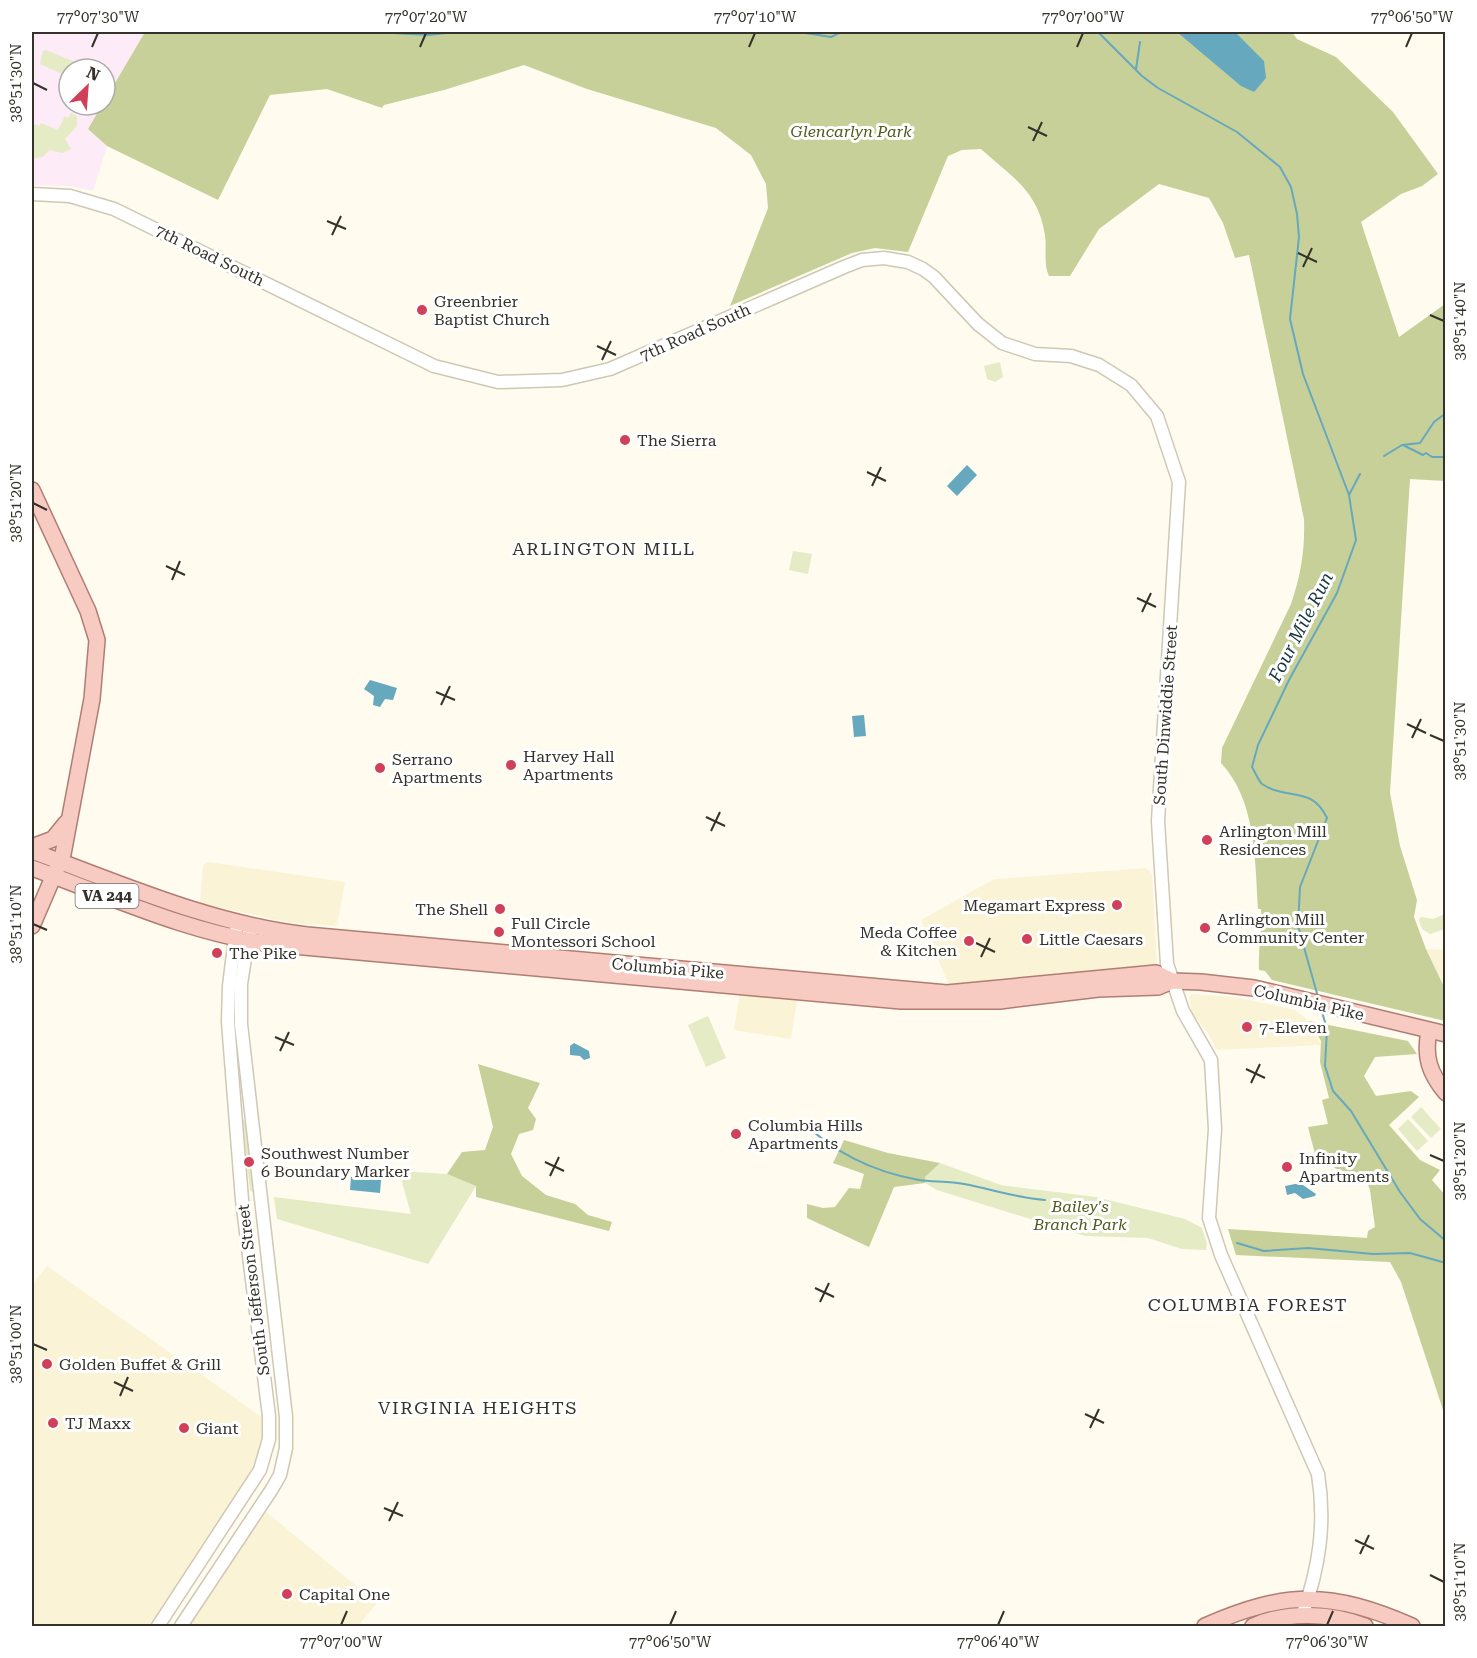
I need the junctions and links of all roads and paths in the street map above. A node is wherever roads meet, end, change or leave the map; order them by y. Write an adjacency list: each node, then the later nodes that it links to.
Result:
1 (32, 194): 2 (street, 7th Road South)
2 (1169, 450): 11 (street, South Dinwiddie Street)
3 (32, 490): 4 (main road)
4 (69, 818): 5 (main road); 6 (main road)
5 (32, 849): 6 (main road, Columbia Pike / VA 244)
6 (61, 861): 8 (main road); 10 (main road, Columbia Pike / VA 244)
7 (32, 868): 8 (main road, Columbia Pike / VA 244)
8 (54, 876): 9 (main road); 10 (main road, Columbia Pike / VA 244)
9 (32, 926)
10 (243, 932): 11 (main road, Columbia Pike); 18 (street, South Jefferson Street); 19 (street, South Jefferson Street)
11 (1172, 981): 12 (main road, Columbia Pike); 15 (street, South Dinwiddie Street)
12 (1437, 1032): 13 (main road); 14 (main road)
13 (1446, 1077)
14 (1446, 1093)
15 (1308, 1599): 16 (street, South Dinwiddie Street); 20 (main road); 22 (main road)
16 (1302, 1616): 17 (main road); 21 (main road)
17 (1263, 1625)
18 (158, 1626)
19 (181, 1626)
20 (1205, 1626)
21 (1365, 1626)
22 (1412, 1626)

